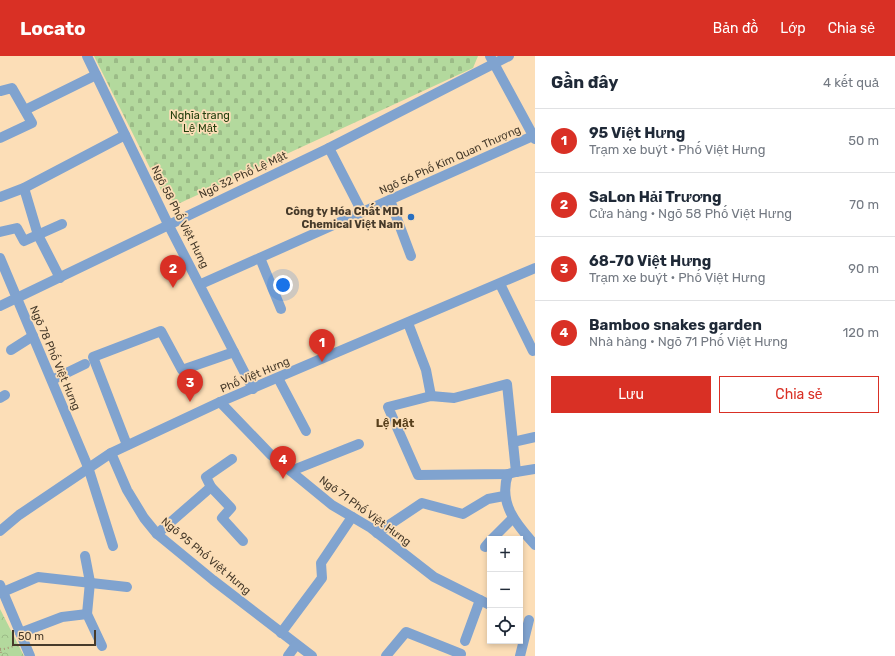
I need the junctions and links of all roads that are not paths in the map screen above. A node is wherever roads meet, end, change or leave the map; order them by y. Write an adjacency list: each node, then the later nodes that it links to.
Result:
1 (87, 56): 4 (street, Ngõ 58 Phố Việt Hưng)
2 (508, 56): 3 (street, Ngõ 32 Phố Lệ Mật)
3 (492, 59): 8 (street); 10 (street, Ngõ 32 Phố Lệ Mật)
4 (96, 75): 6 (street); 7 (street, Ngõ 58 Phố Việt Hưng)
5 (1, 91): 6 (street)
6 (25, 110): 9 (street)
7 (125, 135): 11 (street); 16 (street, Ngõ 58 Phố Việt Hưng)
8 (534, 137): 13 (street, Ngõ 56 Phố Kim Quan Thượng)
9 (0, 138)
10 (329, 148): 14 (street); 16 (street, Ngõ 32 Phố Lệ Mật)
11 (24, 188): 12 (street); 18 (street)
12 (0, 197)
13 (390, 200): 14 (street, Ngõ 56 Phố Kim Quan Thượng); 19 (street)
14 (362, 212): 21 (street, Ngõ 56 Phố Kim Quan Thượng)
15 (62, 224): 18 (street)
16 (168, 224): 23 (street, Ngõ 32 Phố Lệ Mật); 24 (street, Ngõ 58 Phố Việt Hưng)
17 (0, 232): 18 (street)
18 (38, 235): 23 (street)
19 (411, 256)
20 (0, 258): 26 (street, Ngõ 78 Phố Việt Hưng)
21 (260, 258): 24 (street, Ngõ 56 Phố Kim Quan Thượng); 28 (street)
22 (535, 269): 25 (street, Phố Việt Hưng)
23 (60, 278): 26 (street, Ngõ 32 Phố Lệ Mật)
24 (201, 284): 33 (street, Ngõ 58 Phố Việt Hưng)
25 (500, 284): 29 (street, Phố Việt Hưng); 32 (street)
26 (16, 299): 27 (street, Ngõ 32 Phố Lệ Mật); 30 (street, Ngõ 78 Phố Việt Hưng)
27 (0, 306)
28 (281, 309)
29 (408, 323): 35 (street, Phố Việt Hưng); 38 (street)
30 (33, 336): 31 (street); 36 (street, Ngõ 78 Phố Việt Hưng)
31 (11, 350)
32 (533, 351)
33 (234, 352): 37 (street, Ngõ 58 Phố Việt Hưng); 44 (street)
34 (85, 364): 36 (street)
35 (278, 378): 37 (street, Phố Việt Hưng); 40 (street)
36 (52, 380): 47 (street, Ngõ 78 Phố Việt Hưng)
37 (253, 389): 39 (street, Phố Việt Hưng)
38 (431, 396): 42 (street); 50 (street)
39 (220, 402): 44 (street, Phố Việt Hưng); 49 (street, Ngõ 71 Phố Việt Hưng)
40 (306, 431)
41 (535, 437): 42 (street)
42 (513, 442): 50 (street)
43 (359, 444): 49 (street)
44 (127, 445): 45 (street, Phố Việt Hưng)
45 (111, 453): 47 (street, Phố Việt Hưng); 57 (street, Ngõ 95 Phố Việt Hưng)
46 (232, 459): 51 (street)
47 (88, 467): 55 (street, Phố Việt Hưng); 61 (street, Ngõ 78 Phố Việt Hưng)
48 (535, 469): 50 (street)
49 (291, 471): 53 (street, Ngõ 71 Phố Việt Hưng)
50 (512, 473): 52 (street)
51 (210, 487): 57 (street); 59 (street)
52 (504, 496): 54 (street); 56 (street)
53 (352, 517): 56 (street, Ngõ 71 Phố Việt Hưng); 71 (street)
54 (513, 518): 58 (street); 60 (street)
55 (0, 531)
56 (377, 533): 66 (street, Ngõ 71 Phố Việt Hưng)
57 (157, 534): 71 (street, Ngõ 95 Phố Việt Hưng)
58 (495, 536)
59 (243, 541)
60 (535, 545)
61 (113, 546)
62 (85, 556): 63 (street)
63 (90, 582): 64 (street); 65 (street); 68 (street)
64 (127, 587)
65 (1, 588): 70 (street)
66 (480, 600): 67 (street, Ngõ 71 Phố Việt Hưng); 72 (street)
67 (487, 604)
68 (87, 614): 70 (street); 74 (street)
69 (528, 620): 80 (street)
70 (20, 633): 76 (street)
71 (281, 633): 73 (street, Ngõ 95 Phố Việt Hưng)
72 (465, 640)
73 (296, 645): 77 (street); 78 (street, Ngõ 95 Phố Việt Hưng)
74 (102, 646)
75 (461, 654): 79 (street)
76 (30, 656)
77 (288, 656)
78 (312, 656)
79 (386, 656)
80 (520, 656)

